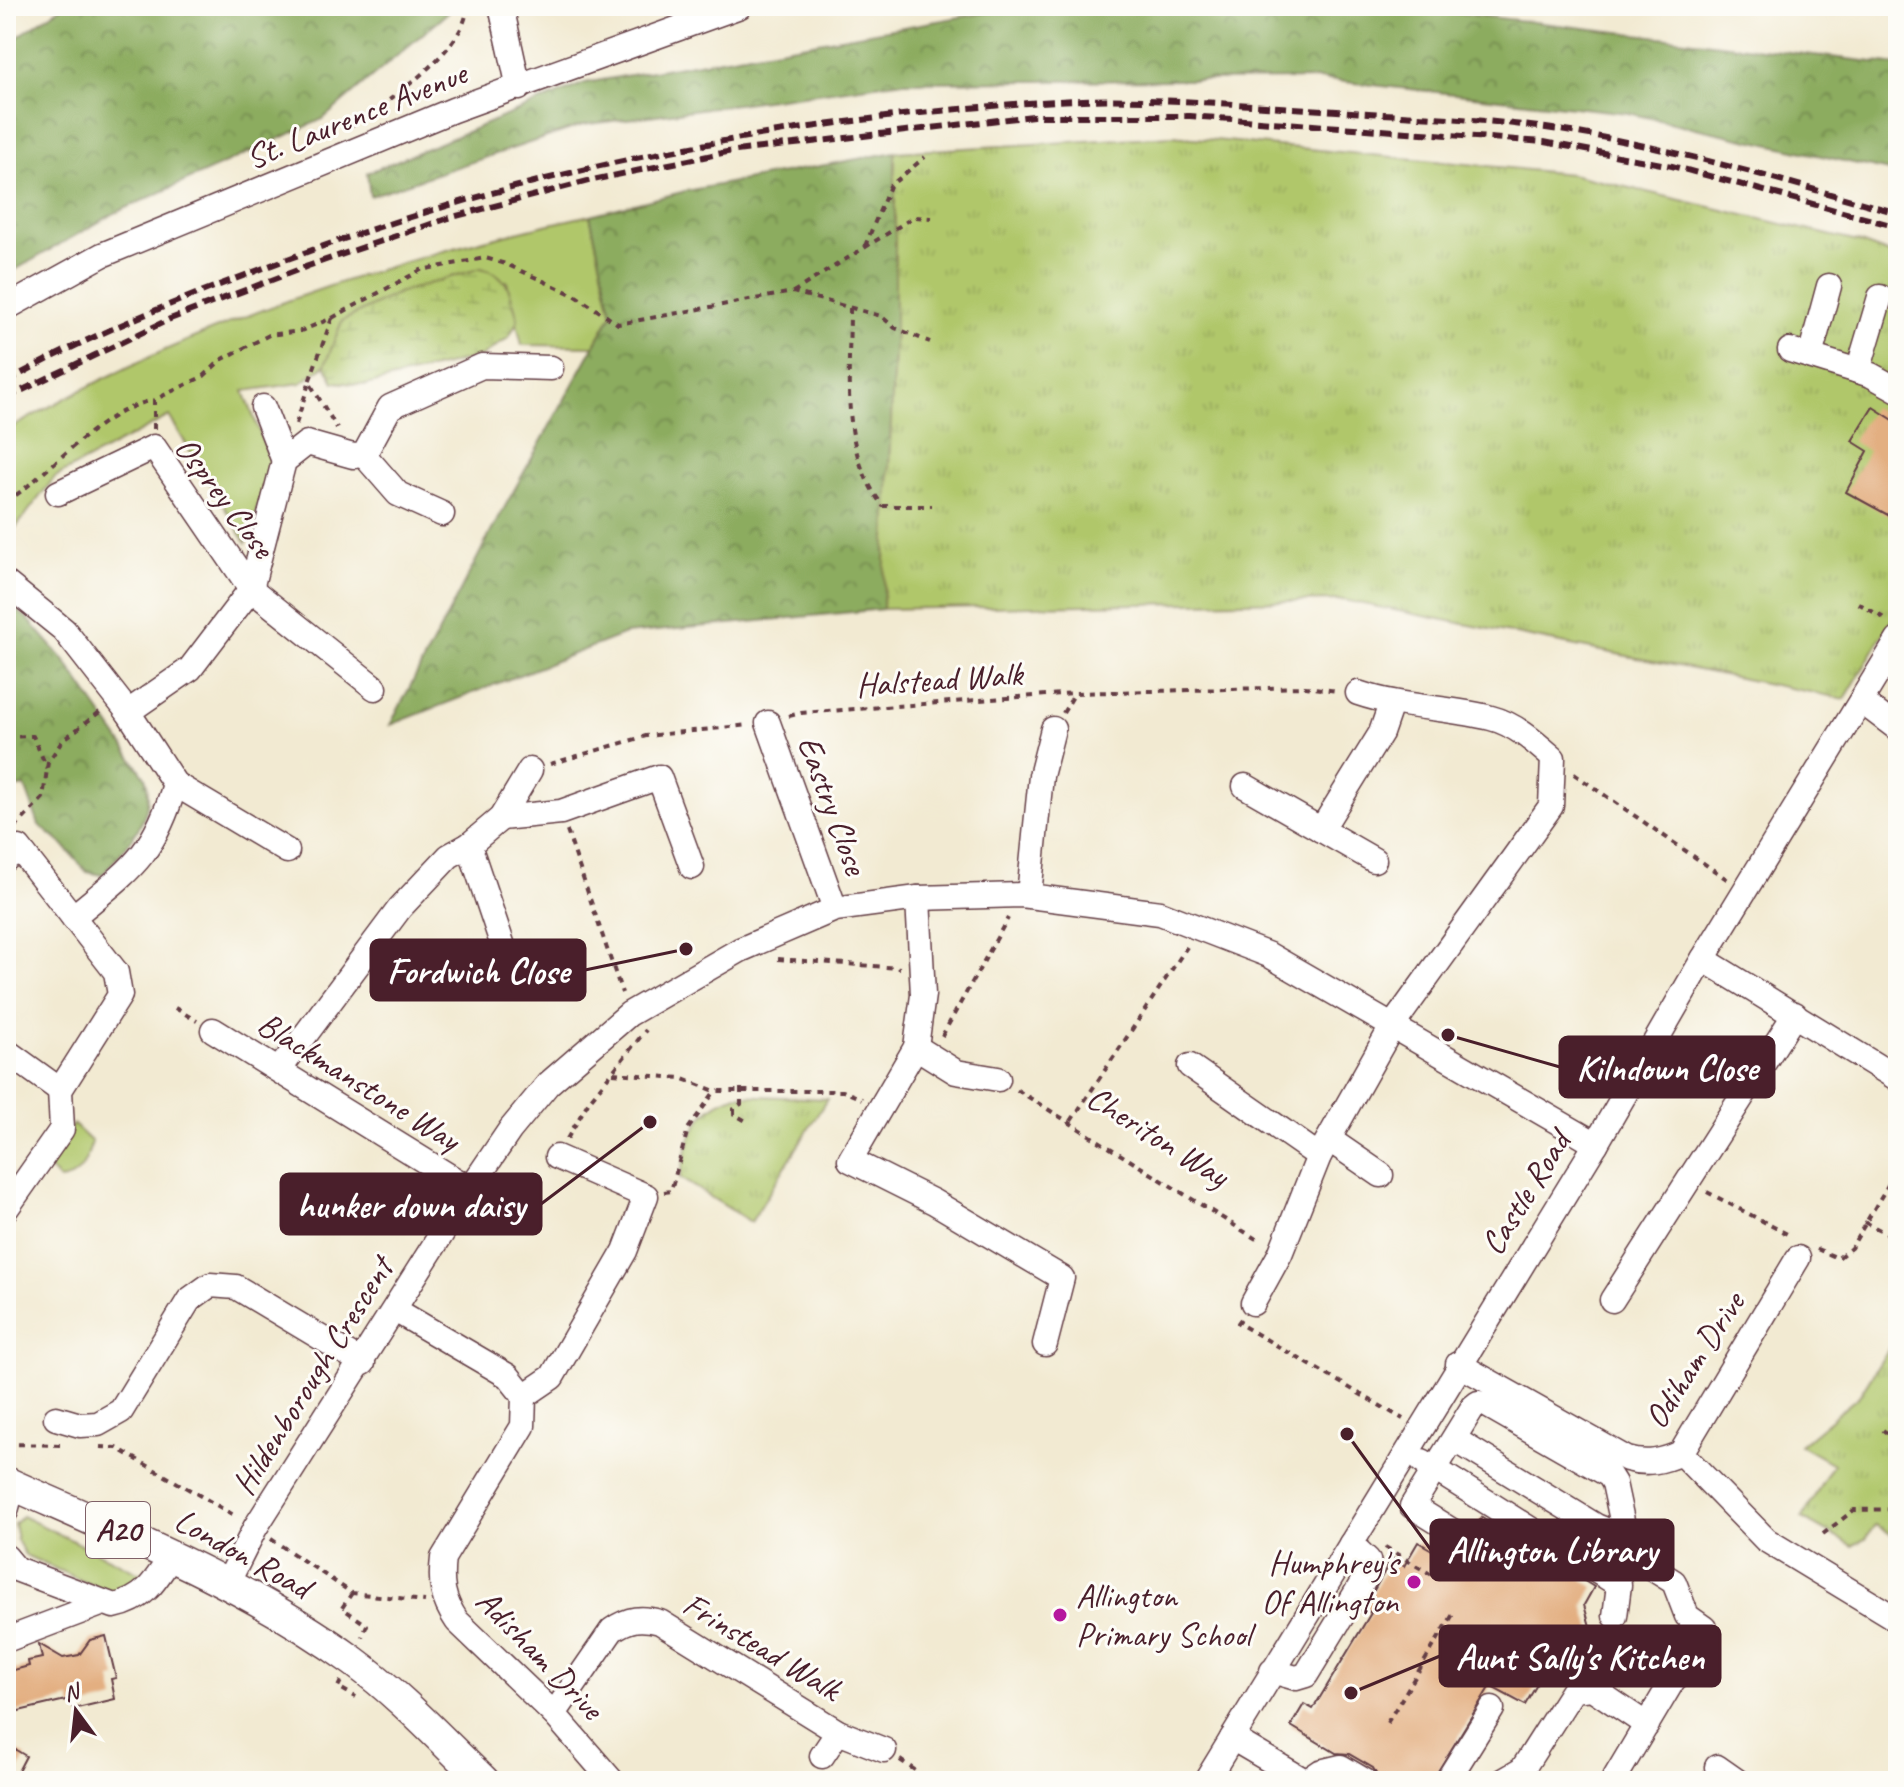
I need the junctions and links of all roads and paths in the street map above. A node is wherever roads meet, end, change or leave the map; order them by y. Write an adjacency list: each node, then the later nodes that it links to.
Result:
1 (467, 6): 5 (path)
2 (501, 6): 4 (street)
3 (740, 6): 4 (street, St. Laurence Avenue)
4 (519, 88): 12 (street, St. Laurence Avenue)
5 (343, 131)
6 (925, 157): 8 (path)
7 (932, 218): 8 (path)
8 (864, 248): 10 (path)
9 (1829, 286): 17 (street)
10 (793, 292): 13 (path); 14 (path)
11 (1880, 297): 17 (street)
12 (6, 308)
13 (850, 308): 15 (path); 26 (path)
14 (332, 318): 19 (path); 22 (path)
15 (930, 342)
16 (551, 368): 22 (street)
17 (1858, 371): 18 (street)
18 (1898, 390)
19 (154, 400): 21 (path); 25 (path)
20 (263, 407): 23 (street)
21 (154, 447): 24 (street, Osprey Close); 29 (street, Osprey Close)
22 (358, 456): 23 (street); 27 (street)
23 (284, 461): 29 (street)
24 (58, 493)
25 (6, 502)
26 (932, 506)
27 (442, 514)
28 (6, 583): 37 (street)
29 (251, 589): 33 (street, Osprey Close); 37 (street)
30 (1858, 603): 31 (path)
31 (1898, 626)
32 (1898, 640): 35 (street, Castle Road)
33 (375, 688)
34 (1358, 693): 36 (street); 38 (path, Halstead Walk)
35 (1861, 701): 40 (street); 55 (street, Castle Road)
36 (1391, 704): 42 (street); 49 (street)
37 (122, 706): 43 (path); 45 (street)
38 (768, 723): 44 (path, Halstead Walk); 58 (street, Eastry Close)
39 (1053, 729): 56 (street)
40 (1898, 729)
41 (6, 737): 43 (path)
42 (1553, 758): 55 (path); 67 (street)
43 (47, 768): 50 (path)
44 (530, 770): 48 (street)
45 (175, 784): 52 (street); 59 (street)
46 (1245, 786): 49 (street)
47 (561, 812): 48 (street); 54 (street); 66 (path)
48 (501, 818): 51 (street)
49 (1321, 830): 53 (street)
50 (9, 845): 59 (street)
51 (469, 845): 61 (street); 72 (street)
52 (287, 851)
53 (1374, 860)
54 (692, 867)
55 (1746, 892): 63 (street, Castle Road)
56 (1025, 895): 57 (street, Hildenborough Crescent); 60 (street, Hildenborough Crescent); 70 (path)
57 (918, 898): 58 (street, Hildenborough Crescent); 64 (street)
58 (835, 909): 66 (street, Hildenborough Crescent)
59 (73, 917): 77 (street)
60 (1199, 928): 67 (street, Hildenborough Crescent); 81 (path)
61 (504, 949)
62 (774, 959): 64 (path)
63 (1703, 959): 65 (street); 82 (street, Castle Road)
64 (923, 970): 70 (street)
65 (1795, 1014): 75 (street); 87 (street)
66 (639, 1021): 73 (path); 88 (street, Hildenborough Crescent)
67 (1393, 1025): 82 (street, Hildenborough Crescent); 83 (street)
68 (213, 1030): 72 (street, Blackmanstone Way)
69 (6, 1051): 77 (street)
70 (923, 1052): 74 (street); 79 (street)
71 (1190, 1066): 83 (street)
72 (279, 1070): 88 (street, Blackmanstone Way)
73 (613, 1073): 78 (path); 84 (path)
74 (998, 1079): 81 (path, Cheriton Way)
75 (1898, 1079)
76 (741, 1088): 78 (path); 79 (path); 80 (path)
77 (60, 1090): 90 (street)
78 (715, 1091): 89 (path)
79 (880, 1106): 98 (street)
80 (746, 1121)
81 (1071, 1121): 94 (path, Cheriton Way)
82 (1596, 1144): 100 (street, Castle Road)
83 (1324, 1148): 86 (street); 94 (street)
84 (557, 1157): 89 (street)
85 (1898, 1168): 91 (path)
86 (1381, 1175)
87 (1687, 1182): 93 (path); 95 (street)
88 (470, 1189): 97 (street, Hildenborough Crescent)
89 (646, 1196): 101 (street)
90 (7, 1206)
91 (1864, 1222): 92 (path); 93 (path)
92 (1898, 1239)
93 (1799, 1246): 111 (street, Odiham Drive)
94 (1280, 1254): 96 (street)
95 (1612, 1300)
96 (1253, 1303): 103 (path)
97 (395, 1310): 99 (street, Hildenborough Crescent); 101 (street)
98 (1045, 1344)
99 (363, 1363): 102 (street); 115 (street, Hildenborough Crescent)
100 (1458, 1364): 103 (street, Castle Road); 111 (street, Odiham Drive)
101 (524, 1396): 124 (street, Adisham Drive)
102 (56, 1418)
103 (1419, 1428): 110 (street, Castle Road)
104 (1883, 1430): 106 (path)
105 (1454, 1439): 112 (street); 116 (street); 116 (street)
106 (1898, 1442)
107 (6, 1444): 108 (path)
108 (71, 1445)
109 (87, 1446): 115 (path)
110 (1406, 1451): 112 (street); 138 (street, Castle Road)
111 (1681, 1453): 128 (street)
112 (1435, 1470): 118 (street); 127 (street)
113 (8, 1492): 120 (main road, London Road / A20)
114 (1898, 1509): 117 (path)
115 (255, 1528): 122 (street, Hildenborough Crescent); 123 (path)
116 (1620, 1531): 132 (street)
117 (1823, 1534)
118 (1454, 1544): 119 (path)
119 (1382, 1545)
120 (172, 1555): 122 (main road, London Road / A20); 125 (street)
121 (7, 1563): 125 (street)
122 (227, 1584): 131 (main road, London Road / A20)
123 (352, 1593): 124 (path); 131 (path)
124 (445, 1603): 134 (street, Adisham Drive)
125 (101, 1604): 129 (street)
126 (1455, 1611): 135 (path)
127 (1615, 1616)
128 (1898, 1620)
129 (6, 1640)
130 (1647, 1657): 132 (street)
131 (351, 1659): 141 (main road, A20)
132 (1678, 1676): 136 (street)
133 (1492, 1709): 147 (street)
134 (554, 1714): 137 (street, Frinstead Walk); 142 (street, Adisham Drive)
135 (1387, 1723)
136 (1647, 1725): 148 (street); 149 (street)
137 (838, 1732): 139 (street, Frinstead Walk); 140 (street, Frinstead Walk)
138 (1232, 1738): 144 (street, Castle Road); 145 (street)
139 (884, 1750): 143 (path)
140 (822, 1756)
141 (484, 1781)
142 (612, 1781)
143 (931, 1781)
144 (1206, 1781)
145 (1306, 1781): 146 (street)
146 (1365, 1781)
147 (1447, 1781)
148 (1503, 1781)
149 (1613, 1781)

